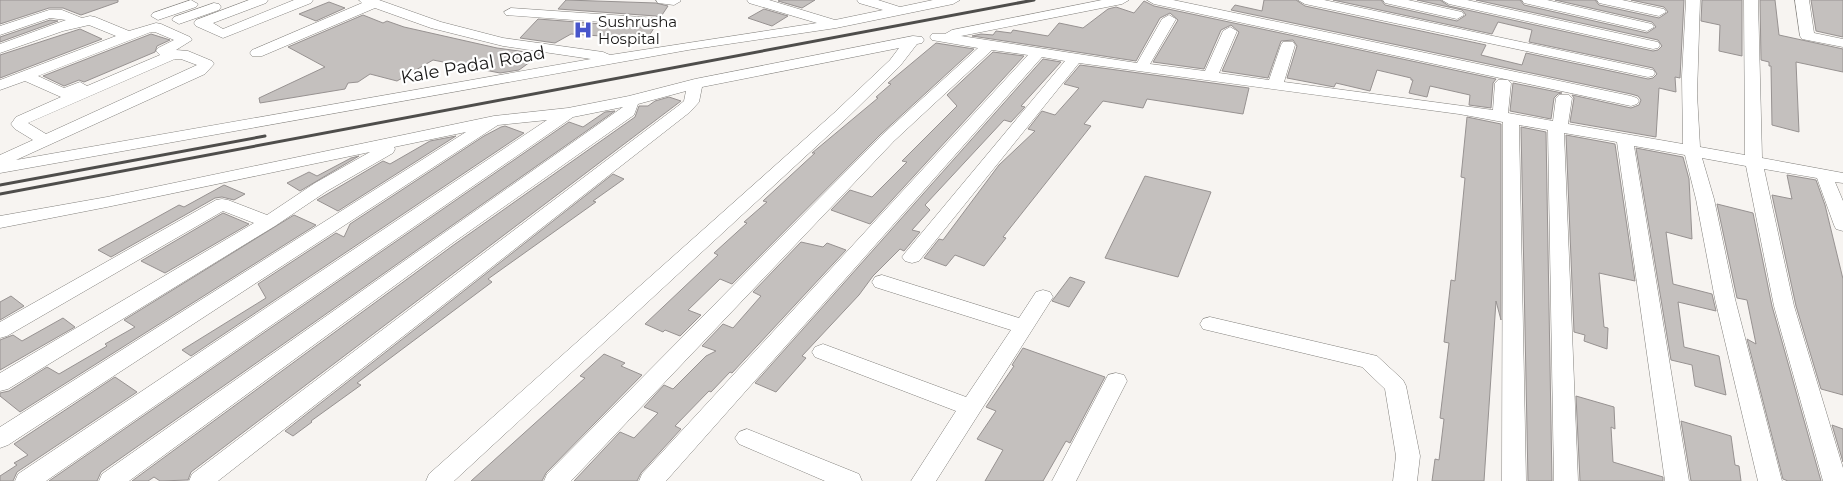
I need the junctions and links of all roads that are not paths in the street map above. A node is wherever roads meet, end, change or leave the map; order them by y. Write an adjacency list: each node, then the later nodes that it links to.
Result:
1 (202, 0): 25 (street)
2 (232, 0): 27 (street)
3 (306, 0): 23 (street)
4 (754, 0): 29 (street)
5 (864, 0): 22 (street)
6 (951, 0): 22 (street, Kale Padal Road)
7 (1122, 0): 34 (street)
8 (1154, 0): 58 (street)
9 (1305, 0): 49 (street)
10 (1390, 0): 24 (street)
11 (1449, 0): 40 (street)
12 (1529, 0): 30 (street)
13 (1604, 0): 21 (street)
14 (1642, 0): 21 (street)
15 (1693, 0): 66 (street)
16 (1751, 0): 68 (street)
17 (1802, 0): 37 (street)
18 (370, 1): 35 (street); 44 (street)
19 (257, 2): 23 (street); 23 (street)
20 (514, 6): 28 (street); 35 (street)
21 (1660, 8)
22 (900, 11): 29 (street, Kale Padal Road)
23 (275, 13)
24 (1458, 15)
25 (158, 16)
26 (1169, 19): 48 (street)
27 (179, 20)
28 (656, 22)
29 (836, 24): 45 (street, Kale Padal Road)
30 (1647, 27)
31 (1230, 31): 51 (street)
32 (0, 32): 42 (street)
33 (126, 35): 42 (street); 50 (street); 50 (street)
34 (937, 37): 36 (street); 39 (street)
35 (494, 40): 45 (street)
36 (913, 40): 41 (street); 47 (street)
37 (1843, 43)
38 (1288, 44): 55 (street)
39 (989, 45): 43 (street); 92 (street)
40 (1653, 45)
41 (868, 49): 47 (street); 53 (street)
42 (0, 50)
43 (1039, 52): 46 (street); 93 (street)
44 (257, 53)
45 (620, 58): 69 (street, Kale Padal Road)
46 (1075, 58): 48 (street); 76 (street)
47 (895, 63): 91 (street)
48 (1141, 68): 51 (street)
49 (1648, 74)
50 (24, 76): 54 (street)
51 (1210, 77): 55 (street)
52 (1503, 83): 60 (street)
53 (695, 84): 57 (street); 90 (street)
54 (0, 85)
55 (1275, 86): 60 (street)
56 (1564, 98): 62 (street)
57 (630, 101): 59 (street); 89 (street)
58 (1631, 101)
59 (568, 113): 61 (street); 88 (street)
60 (1506, 116): 62 (street); 98 (street)
61 (494, 121): 65 (street); 87 (street)
62 (1558, 126): 63 (street); 99 (street)
63 (1625, 138): 66 (street); 100 (street)
64 (44, 140): 64 (street); 67 (street)
65 (401, 141): 73 (street); 74 (street)
66 (1692, 151): 68 (street); 101 (street)
67 (0, 161)
68 (1754, 162): 70 (street); 102 (street)
69 (0, 168)
70 (1824, 175): 71 (street); 72 (street)
71 (1843, 178)
72 (1838, 200): 75 (street)
73 (0, 222)
74 (269, 222): 81 (street); 84 (street)
75 (1843, 225)
76 (912, 257)
77 (882, 282): 80 (street)
78 (1043, 297): 80 (street)
79 (1210, 324): 97 (street)
80 (1024, 326): 85 (street)
81 (0, 331)
82 (823, 352): 85 (street)
83 (1116, 381): 96 (street)
84 (0, 383)
85 (971, 408): 95 (street)
86 (747, 438): 94 (street)
87 (0, 440)
88 (27, 481)
89 (111, 481)
90 (201, 481)
91 (438, 481)
92 (556, 481)
93 (651, 481)
94 (850, 481)
95 (923, 481)
96 (1064, 481)
97 (1405, 481)
98 (1514, 481)
99 (1566, 481)
100 (1677, 481)
101 (1770, 481)
102 (1835, 481)

